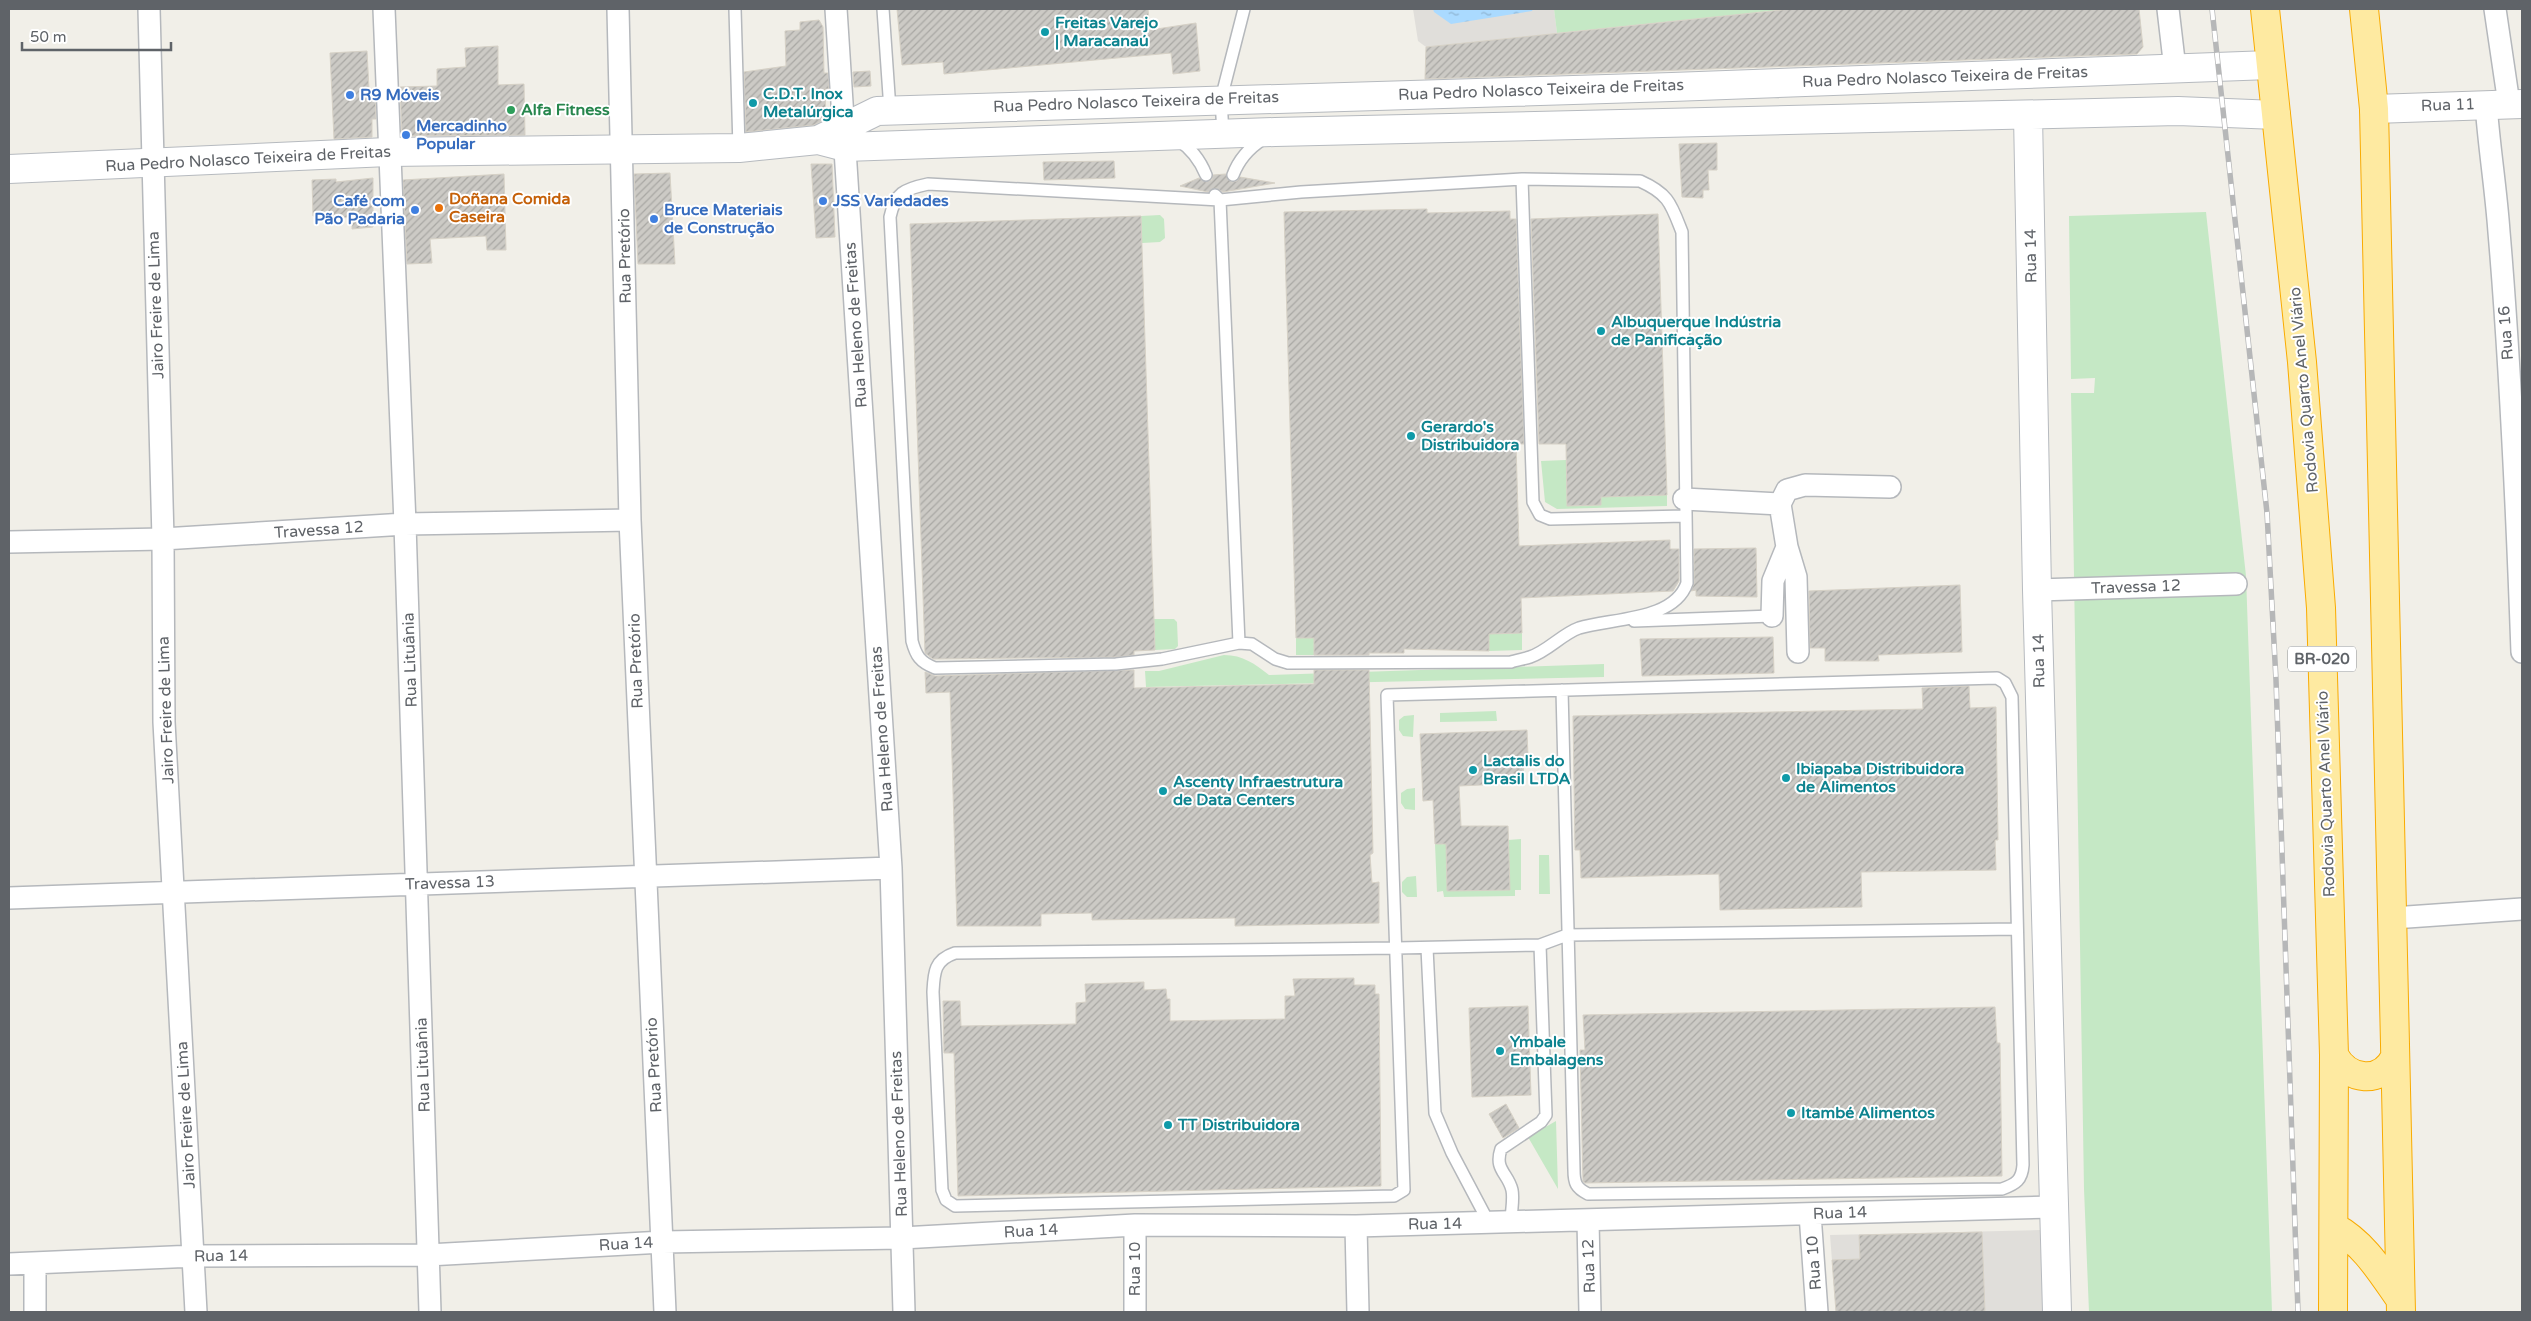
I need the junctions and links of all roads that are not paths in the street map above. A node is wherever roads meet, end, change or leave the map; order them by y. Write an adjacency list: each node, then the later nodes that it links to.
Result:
1 (148, 9): 29 (street, Jairo Freire de Lima)
2 (384, 9): 28 (street, Rua Lituânia)
3 (618, 9): 27 (street, Rua Pretório)
4 (736, 9): 26 (lane)
5 (836, 9): 25 (street, Rua Heleno de Freitas)
6 (883, 9): 18 (lane)
7 (1244, 9): 15 (lane)
8 (2168, 9): 13 (street)
9 (2265, 9): 12 (highway, Rodovia Quarto Anel Viário / BR-020)
10 (2364, 9): 17 (highway)
11 (2495, 9): 16 (street, Rua 16)
12 (2270, 66): 13 (main road, Rua Pedro Nolasco Teixeira de Freitas); 20 (highway, Rodovia Quarto Anel Viário / BR-020)
13 (2175, 69): 14 (main road, Rua Pedro Nolasco Teixeira de Freitas)
14 (1672, 87): 15 (main road, Rua Pedro Nolasco Teixeira de Freitas); 21 (main road)
15 (1221, 99): 18 (main road, Rua Pedro Nolasco Teixeira de Freitas); 23 (lane)
16 (2506, 104): 17 (main road, Rua 11); 35 (street, Rua 16)
17 (2374, 109): 58 (highway)
18 (890, 110): 25 (main road, Rua Pedro Nolasco Teixeira de Freitas)
19 (2028, 115): 20 (main road, Rua Pedro Nolasco Teixeira de Freitas); 21 (main road, Rua Pedro Nolasco Teixeira de Freitas); 45 (main road, Rua 14)
20 (2276, 115): 64 (highway, Rodovia Quarto Anel Viário / BR-020)
21 (1671, 123): 22 (main road, Rua Pedro Nolasco Teixeira de Freitas)
22 (1275, 132): 23 (main road, Rua Pedro Nolasco Teixeira de Freitas); 32 (lane)
23 (1223, 134): 24 (main road, Rua Pedro Nolasco Teixeira de Freitas)
24 (1170, 135): 25 (main road, Rua Pedro Nolasco Teixeira de Freitas); 31 (lane)
25 (845, 136): 26 (main road, Rua Pedro Nolasco Teixeira de Freitas); 52 (street, Rua Heleno de Freitas)
26 (739, 148): 27 (main road, Rua Pedro Nolasco Teixeira de Freitas)
27 (622, 149): 28 (main road, Rua Pedro Nolasco Teixeira de Freitas); 39 (street, Rua Pretório)
28 (388, 152): 29 (main road, Rua Pedro Nolasco Teixeira de Freitas); 40 (street, Rua Lituânia)
29 (152, 164): 30 (main road, Rua Pedro Nolasco Teixeira de Freitas); 41 (street, Jairo Freire de Lima)
30 (9, 169)
31 (1206, 175)
32 (1234, 175)
33 (1522, 179): 34 (lane); 38 (lane); 38 (lane)
34 (1220, 195): 48 (lane); 48 (lane)
35 (2519, 466): 50 (street, Rua 16)
36 (1890, 487): 37 (street)
37 (1780, 504): 38 (street); 43 (street)
38 (1684, 507): 47 (lane)
39 (630, 520): 40 (street, Travessa 12); 53 (street, Rua Pretório)
40 (405, 524): 41 (street, Travessa 12); 54 (street, Rua Lituânia)
41 (163, 540): 42 (street, Travessa 12); 55 (street, Jairo Freire de Lima)
42 (9, 542)
43 (1787, 547): 46 (street); 49 (street)
44 (2236, 584): 45 (street, Travessa 12)
45 (2037, 590): 66 (main road, Rua 14)
46 (1772, 616): 47 (lane)
47 (1607, 622): 48 (lane)
48 (1239, 643)
49 (1798, 652)
50 (2522, 652)
51 (1562, 690): 59 (lane); 60 (lane); 62 (lane)
52 (891, 868): 53 (street, Travessa 13); 74 (street, Rua Heleno de Freitas)
53 (645, 876): 54 (street, Travessa 13); 75 (street, Rua Pretório)
54 (418, 884): 55 (street, Travessa 13); 76 (street, Rua Lituânia)
55 (173, 892): 56 (street, Travessa 13); 77 (street, Jairo Freire de Lima)
56 (9, 898)
57 (2522, 909): 58 (street)
58 (2393, 918): 65 (highway)
59 (2017, 928): 60 (lane); 60 (lane)
60 (1567, 935): 61 (lane)
61 (1540, 945): 63 (lane); 69 (lane)
62 (1397, 948): 62 (lane); 63 (lane)
63 (1428, 948): 70 (lane)
64 (2334, 1055): 65 (highway); 73 (highway, Rodovia Quarto Anel Viário / BR-020)
65 (2395, 1057): 80 (highway)
66 (2053, 1207): 67 (street, Rua 14); 90 (main road, Rua 14)
67 (1810, 1214): 68 (street, Rua 14); 89 (street, Rua 10)
68 (1588, 1221): 69 (street, Rua 14); 88 (street, Rua 12)
69 (1511, 1222): 70 (street, Rua 14)
70 (1489, 1223): 72 (street, Rua 14)
71 (1135, 1226): 72 (street, Rua 14); 74 (street, Rua 14); 86 (street, Rua 10)
72 (1356, 1226): 87 (street)
73 (2334, 1227): 80 (highway); 91 (highway, Rodovia Quarto Anel Viário / BR-020)
74 (902, 1238): 75 (street, Rua 14); 85 (street, Rua Heleno de Freitas)
75 (663, 1242): 76 (street, Rua 14); 84 (street, Rua Pretório)
76 (428, 1254): 77 (street, Rua 14); 83 (street, Rua Lituânia)
77 (195, 1256): 78 (street, Rua 14); 82 (street, Jairo Freire de Lima)
78 (35, 1263): 79 (street, Rua 14); 81 (street)
79 (9, 1264)
80 (2401, 1305)
81 (35, 1312)
82 (196, 1312)
83 (430, 1312)
84 (664, 1312)
85 (904, 1312)
86 (1135, 1312)
87 (1358, 1312)
88 (1590, 1312)
89 (1818, 1312)
90 (2057, 1312)
91 (2333, 1312)

